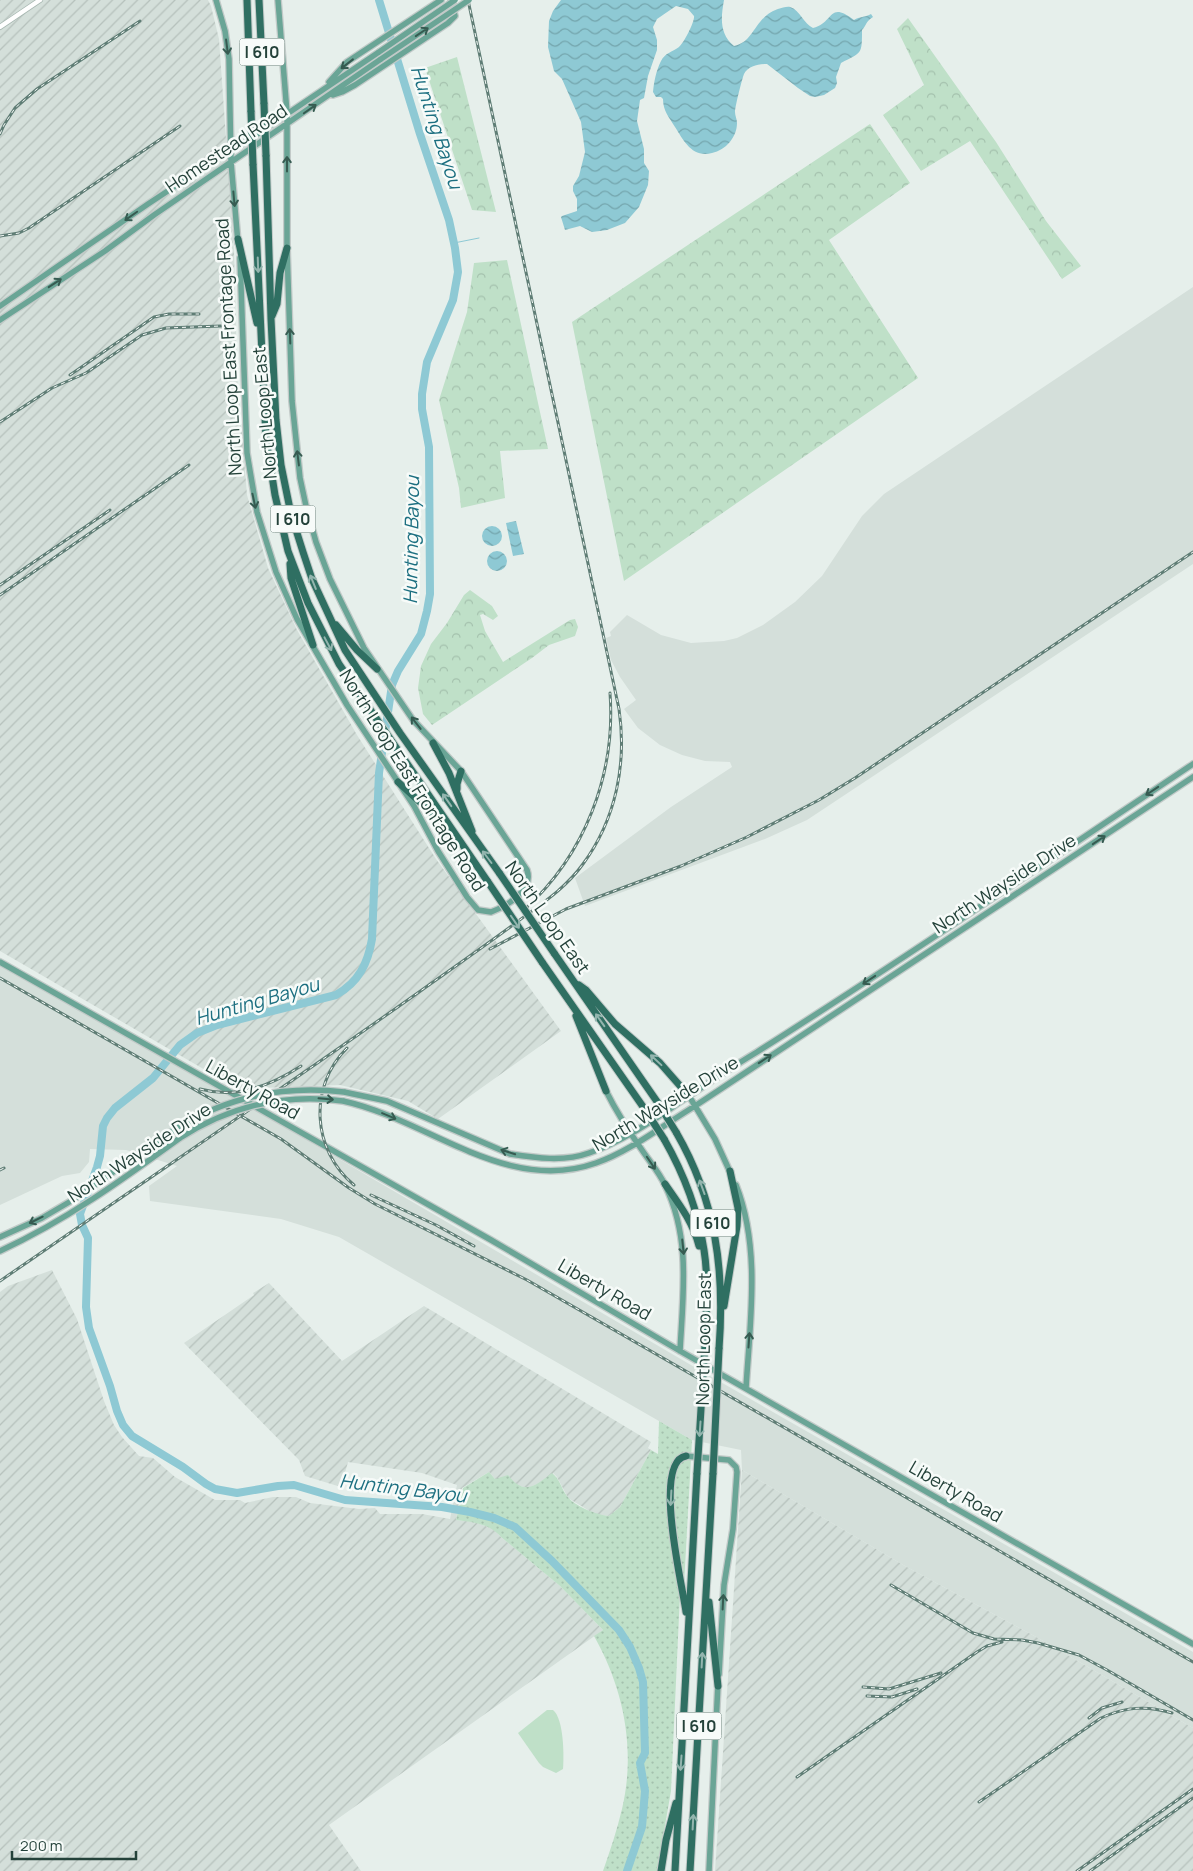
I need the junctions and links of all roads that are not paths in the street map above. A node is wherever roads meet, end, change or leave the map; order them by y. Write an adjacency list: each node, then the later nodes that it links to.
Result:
1 (40, 0): 11 (street)
2 (216, 0): 17 (main road, North Loop East Frontage Road, one-way to 17)
3 (242, 0): 12 (highway)
4 (247, 0): 12 (highway, North Loop East / I 610)
5 (259, 0): 28 (highway, North Loop East / I 610, bridge)
6 (278, 0): 15 (main road, North Loop East Frontage Road)
7 (441, 0): 13 (main road, one-way to 13)
8 (451, 0): 14 (main road)
9 (455, 0): 13 (main road, Homestead Road, bridge)
10 (469, 0): 14 (main road, Homestead Road, one-way to 10, bridge)
11 (0, 27)
12 (248, 38): 30 (highway, North Loop East / I 610, one-way to 30, bridge)
13 (324, 88): 15 (main road, Homestead Road)
14 (328, 96): 16 (main road, Homestead Road, one-way to 14)
15 (287, 113): 16 (main road, North Loop East Frontage Road); 17 (main road, Homestead Road)
16 (287, 124): 18 (main road, Homestead Road); 23 (main road, North Loop East Frontage Road, one-way to 16)
17 (230, 151): 18 (main road, North Loop East Frontage Road); 19 (main road, Homestead Road)
18 (230, 162): 20 (main road, Homestead Road); 21 (main road, North Loop East Frontage Road, one-way to 21)
19 (148, 204): 20 (main road); 22 (main road, Homestead Road, one-way to 22)
20 (154, 214): 24 (main road, Homestead Road)
21 (238, 239): 30 (highway); 33 (main road, North Loop East Frontage Road, one-way to 33)
22 (97, 240): 24 (main road); 25 (main road, Homestead Road)
23 (287, 248): 28 (highway); 34 (main road, North Loop East Frontage Road, one-way to 23)
24 (105, 250): 26 (main road, Homestead Road, one-way to 24)
25 (23, 289): 26 (main road); 27 (main road, Homestead Road)
26 (31, 299): 29 (main road, Homestead Road)
27 (0, 306)
28 (271, 319): 32 (highway, North Loop East / I 610, one-way to 28)
29 (0, 320)
30 (261, 340): 31 (highway, North Loop East / I 610)
31 (288, 551): 33 (highway); 41 (highway, North Loop East / I 610, one-way to 41)
32 (326, 612): 34 (highway); 42 (highway, North Loop East / I 610, one-way to 32)
33 (313, 645): 39 (main road, North Loop East Frontage Road)
34 (377, 668): 35 (main road, North Loop East Frontage Road, one-way to 34)
35 (433, 742): 37 (main road, North Loop East Frontage Road); 40 (highway)
36 (1193, 764): 47 (main road, North Wayside Drive, one-way to 47)
37 (461, 771): 39 (main road, North Loop East Frontage Road); 40 (highway)
38 (1193, 777): 48 (main road, North Wayside Drive, one-way to 38)
39 (398, 782): 41 (highway)
40 (458, 794): 42 (highway)
41 (454, 834): 45 (highway, North Loop East / I 610, one-way to 45, bridge)
42 (475, 840): 44 (highway, North Loop East / I 610, one-way to 42, bridge)
43 (0, 962): 57 (main road, Liberty Road)
44 (574, 982): 47 (highway, one-way to 44); 56 (highway, North Loop East / I 610, one-way to 44, bridge)
45 (572, 1006): 46 (highway); 55 (highway, North Loop East / I 610, bridge)
46 (606, 1091): 49 (main road)
47 (689, 1096): 48 (main road); 49 (main road, North Wayside Drive)
48 (695, 1106): 50 (main road, North Wayside Drive); 51 (main road)
49 (631, 1134): 50 (main road); 53 (main road, North Wayside Drive, one-way to 53, bridge)
50 (636, 1142): 52 (main road, one-way to 52); 54 (main road, North Wayside Drive, one-way to 50, bridge)
51 (730, 1170): 56 (highway); 58 (main road, one-way to 51)
52 (665, 1184): 55 (highway); 57 (main road, one-way to 57)
53 (0, 1237)
54 (0, 1251)
55 (706, 1275): 61 (highway, North Loop East / I 610, one-way to 61, bridge)
56 (722, 1321): 60 (highway, North Loop East / I 610, bridge)
57 (680, 1351): 58 (main road, Liberty Road)
58 (746, 1388): 62 (main road, Liberty Road)
59 (686, 1456): 61 (highway, one-way to 61); 63 (main road, one-way to 59)
60 (707, 1581): 63 (highway); 67 (highway, North Loop East / I 610, one-way to 60)
61 (689, 1627): 64 (highway, North Loop East / I 610, one-way to 64)
62 (1193, 1644)
63 (718, 1686): 68 (main road)
64 (679, 1790): 65 (highway); 66 (highway, North Loop East / I 610)
65 (661, 1871)
66 (675, 1871)
67 (690, 1871)
68 (708, 1871)

